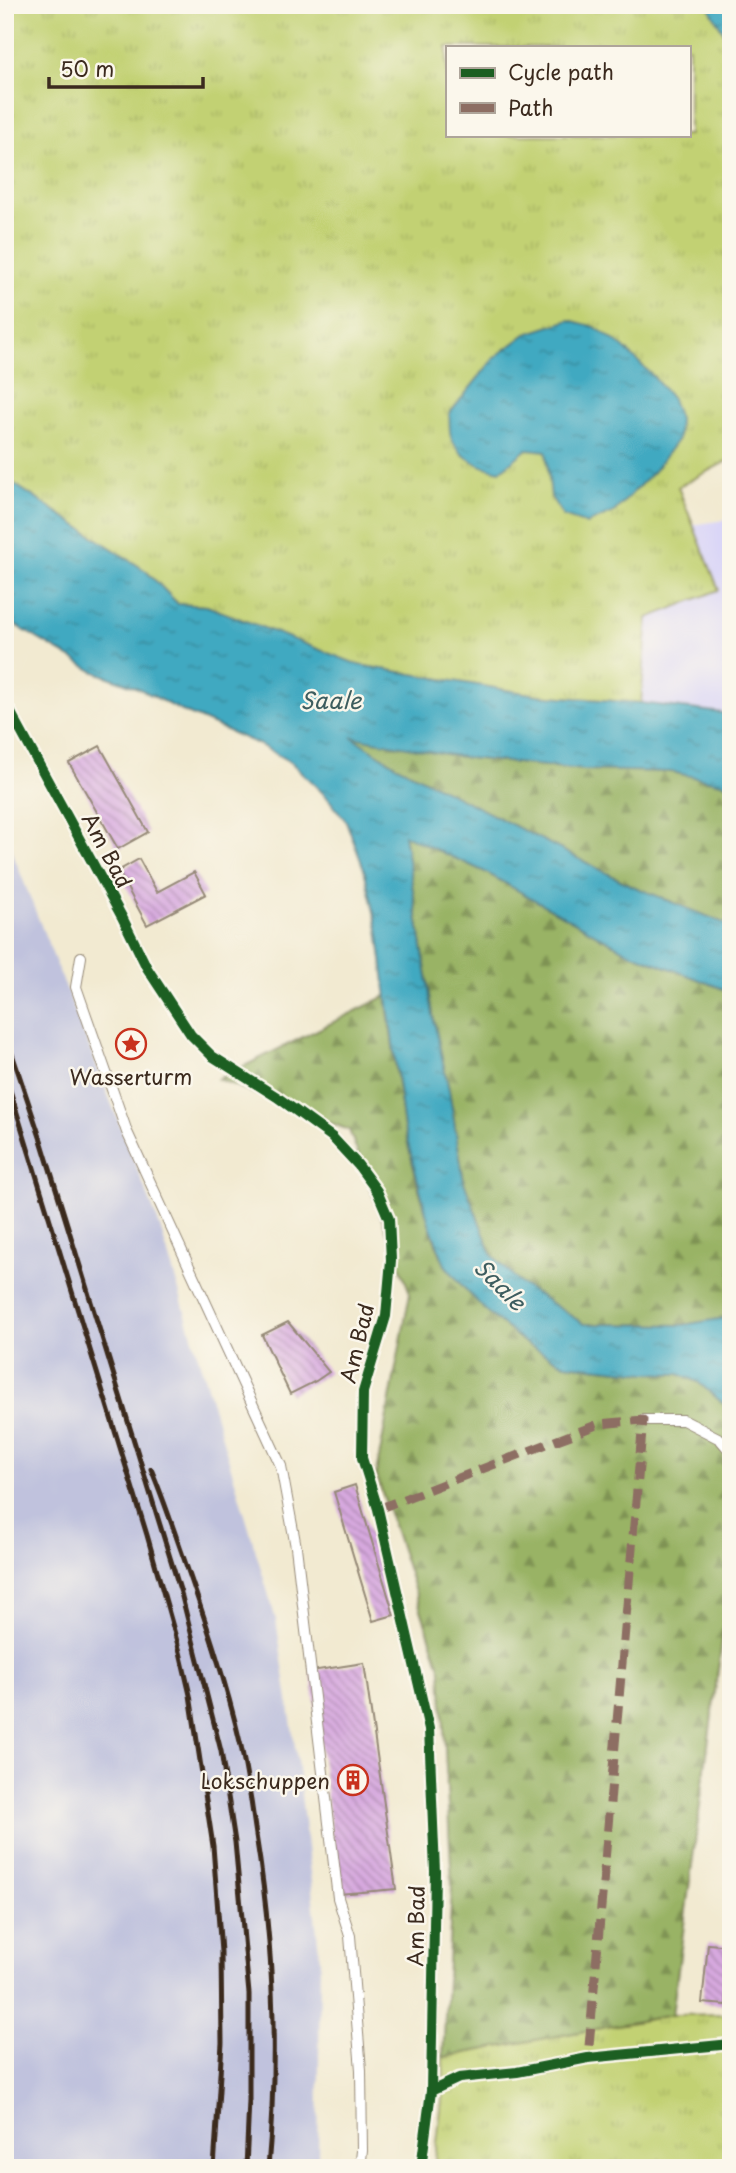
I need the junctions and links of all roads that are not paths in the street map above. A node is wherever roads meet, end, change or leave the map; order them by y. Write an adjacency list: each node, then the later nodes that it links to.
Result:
1 (5, 702): 6 (lane, Am Bad)
2 (81, 957): 7 (lane)
3 (643, 1420): 4 (lane)
4 (731, 1452)
5 (731, 2044): 6 (lane)
6 (431, 2091): 8 (lane, Am Bad)
7 (360, 2168)
8 (421, 2168)

